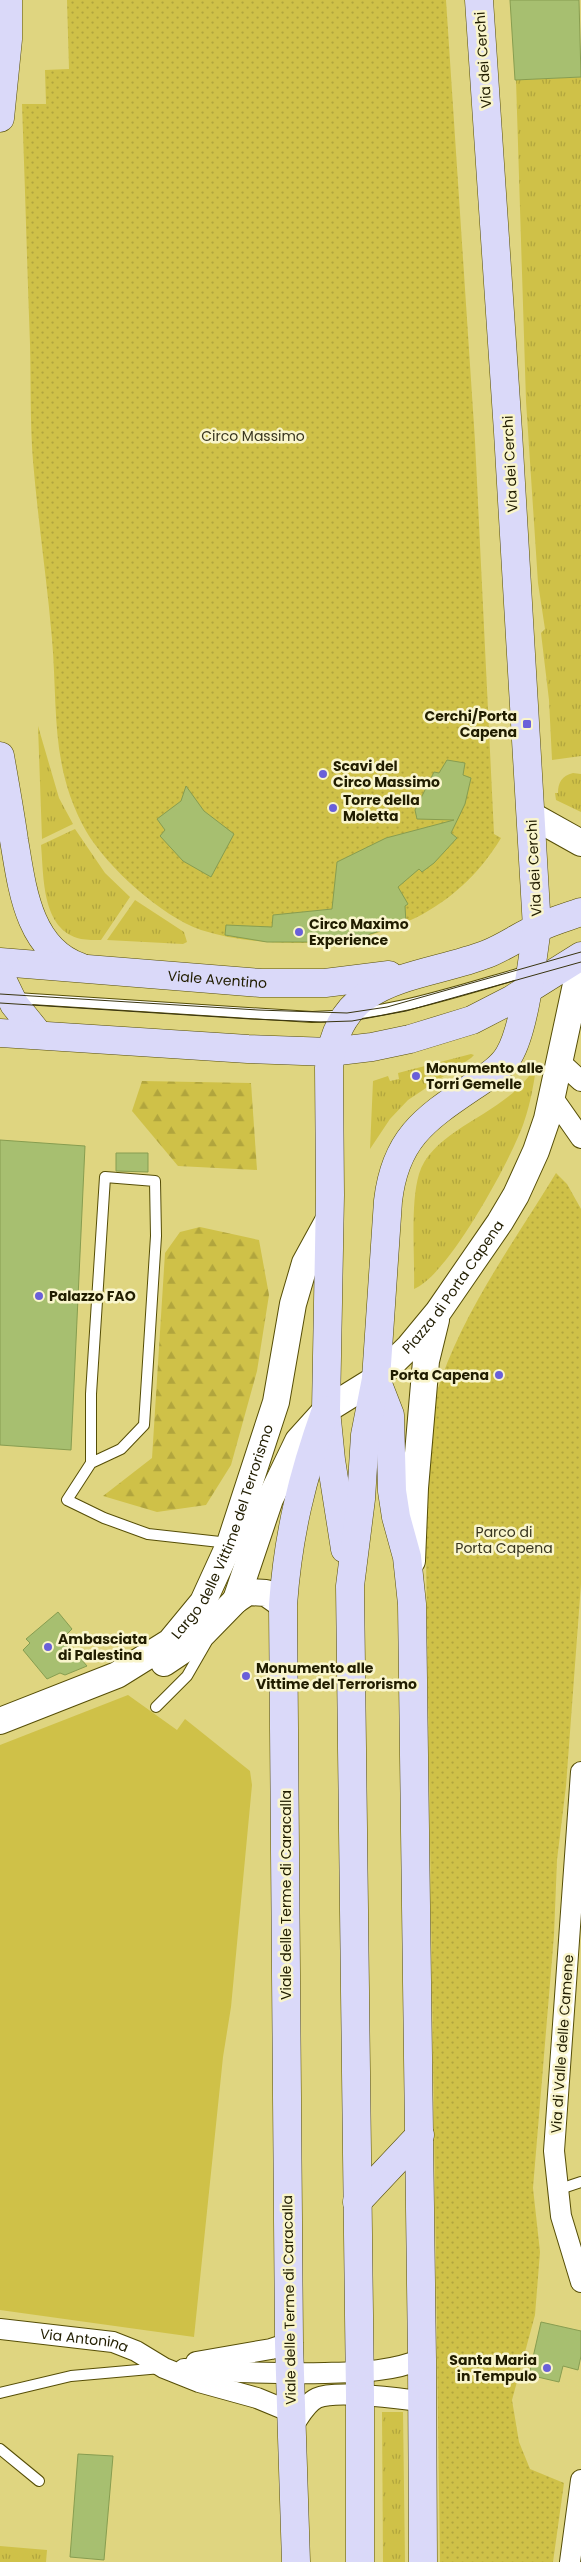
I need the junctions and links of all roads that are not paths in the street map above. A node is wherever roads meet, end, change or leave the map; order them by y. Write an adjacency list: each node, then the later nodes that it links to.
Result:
1 (8, 0): 3 (main road)
2 (479, 0): 8 (main road, Via dei Cerchi)
3 (4, 40): 4 (main road)
4 (0, 118)
5 (0, 742): 6 (main road)
6 (0, 757): 7 (main road); 15 (main road)
7 (0, 769)
8 (531, 815): 9 (street); 11 (main road, Via dei Cerchi)
9 (581, 843)
10 (581, 912): 11 (main road)
11 (537, 928): 16 (main road); 17 (main road, Piazza di Porta Capena)
12 (581, 956): 17 (main road)
13 (0, 962): 15 (main road, Viale Aventino)
14 (581, 962): 23 (street, Piazza di Porta Capena)
15 (81, 967): 16 (main road, Viale Aventino)
16 (432, 969): 19 (main road)
17 (529, 981): 19 (lane); 22 (main road); 29 (main road, Piazza di Porta Capena)
18 (3, 990): 19 (lane); 21 (main road)
19 (344, 1017): 22 (main road)
20 (0, 1033): 21 (main road)
21 (39, 1035): 22 (main road)
22 (330, 1052): 27 (main road)
23 (559, 1061): 24 (street); 25 (street, Piazza di Porta Capena)
24 (581, 1081)
25 (553, 1098): 26 (street); 28 (street, Piazza di Porta Capena)
26 (581, 1138)
27 (328, 1221): 30 (main road); 32 (street, Largo delle Vittime del Terrorismo)
28 (438, 1312): 29 (street, Piazza di Porta Capena); 35 (street)
29 (376, 1379): 30 (street, Largo delle Vittime del Terrorismo); 33 (main road); 35 (main road)
30 (326, 1410): 33 (main road); 34 (street, Largo delle Vittime del Terrorismo); 36 (main road, Viale delle Terme di Caracalla)
31 (91, 1464): 31 (lane); 32 (lane)
32 (230, 1543): 38 (street, Largo delle Vittime del Terrorismo)
33 (350, 1586): 45 (main road)
34 (236, 1600): 36 (street, Largo delle Vittime del Terrorismo); 37 (street, Largo delle Vittime del Terrorismo)
35 (412, 1604): 42 (main road)
36 (283, 1605): 48 (main road, Viale delle Terme di Caracalla)
37 (212, 1628): 38 (street, Largo delle Vittime del Terrorismo); 39 (lane)
38 (117, 1674): 40 (street)
39 (156, 1707)
40 (0, 1721)
41 (581, 1772): 44 (street, Via di Valle delle Camene)
42 (420, 2135): 45 (main road); 49 (main road)
43 (581, 2182): 44 (lane)
44 (557, 2190): 46 (street, Via di Valle delle Camene)
45 (357, 2202): 52 (main road)
46 (581, 2282)
47 (0, 2329): 50 (street, Via Antonina)
48 (289, 2343): 50 (street); 51 (main road, Viale delle Terme di Caracalla)
49 (422, 2359): 52 (street); 54 (main road)
50 (164, 2368): 51 (street); 53 (lane); 55 (street, Via Antonina)
51 (290, 2374): 52 (street); 55 (main road, Viale delle Terme di Caracalla)
52 (360, 2384): 54 (street); 55 (street); 60 (main road)
53 (0, 2393)
54 (422, 2402): 61 (main road)
55 (291, 2419): 59 (main road, Viale delle Terme di Caracalla)
56 (0, 2449): 58 (lane)
57 (581, 2480): 62 (street)
58 (39, 2481)
59 (296, 2562)
60 (360, 2562)
61 (423, 2562)
62 (570, 2562)

